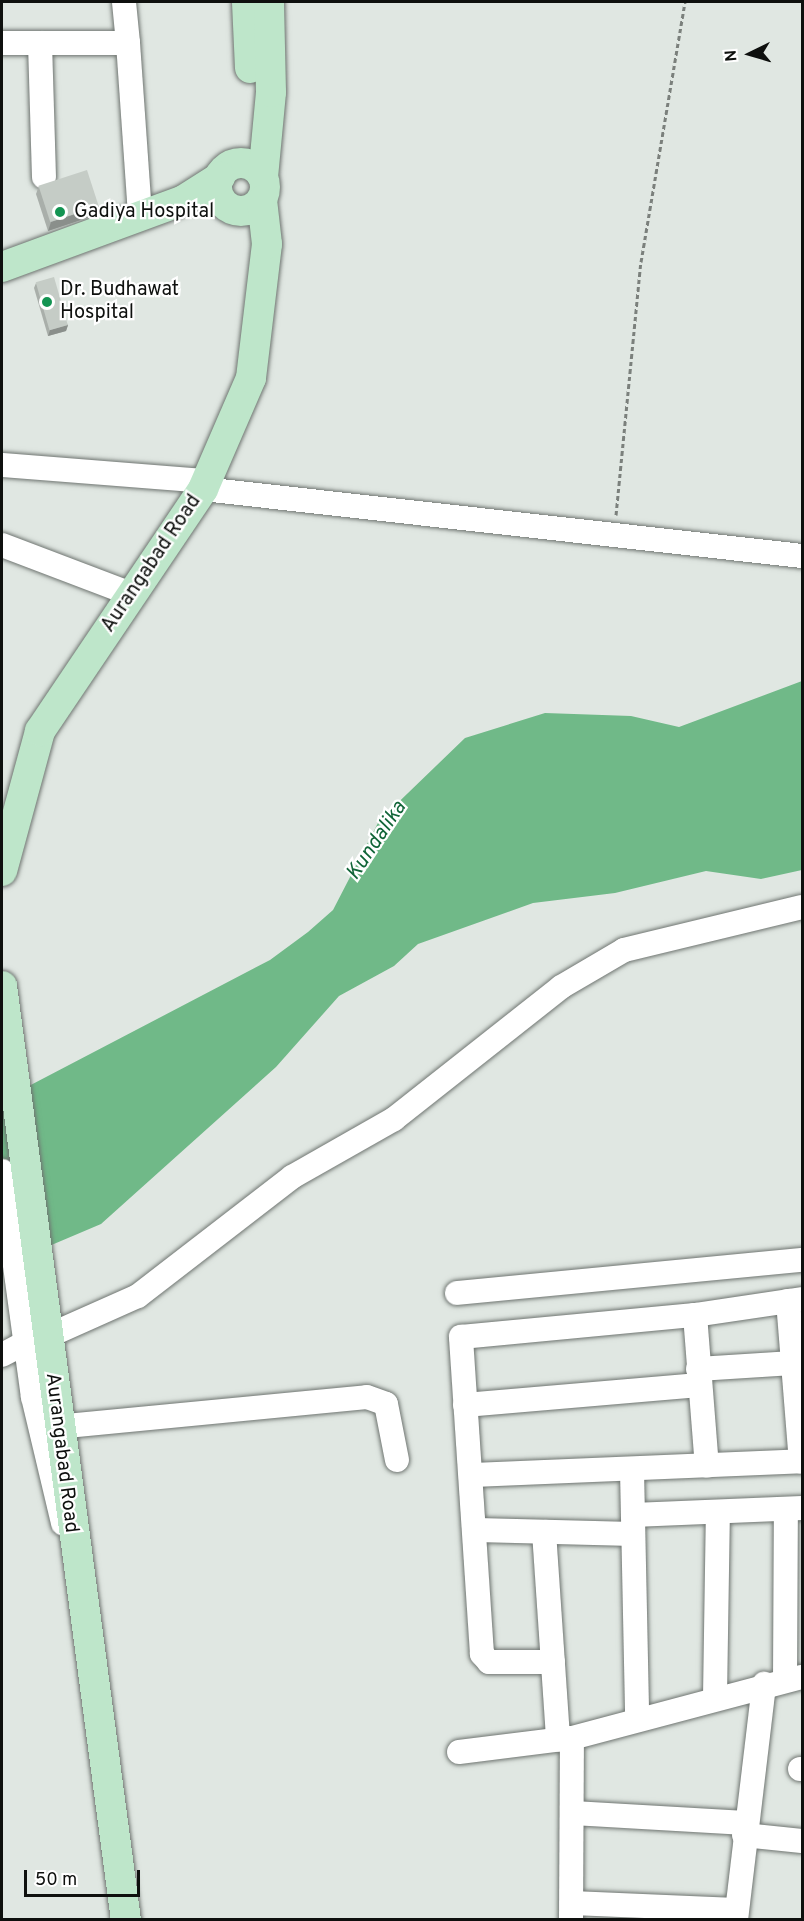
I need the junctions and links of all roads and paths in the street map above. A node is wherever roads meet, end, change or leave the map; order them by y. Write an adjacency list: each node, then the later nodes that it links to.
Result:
1 (124, 2): 7 (street)
2 (247, 2): 9 (main road, Aurangabad Road)
3 (268, 2): 9 (main road, Aurangabad Road)
4 (685, 2): 14 (path)
5 (2, 43): 6 (street)
6 (40, 43): 7 (street); 8 (street)
7 (128, 43): 10 (street)
8 (44, 177)
9 (243, 189): 10 (main road); 13 (main road, Aurangabad Road)
10 (140, 215): 11 (main road)
11 (2, 267)
12 (2, 465): 13 (street)
13 (205, 485): 14 (street); 17 (main road, Aurangabad Road)
14 (614, 535): 16 (street)
15 (2, 545): 17 (street)
16 (802, 556)
17 (131, 594): 18 (main road, Aurangabad Road)
18 (2, 871)
19 (802, 907): 26 (street)
20 (2, 986): 26 (main road, Aurangabad Road)
21 (2, 1171): 26 (street)
22 (802, 1260): 23 (street)
23 (457, 1293)
24 (795, 1300): 25 (street); 28 (street)
25 (695, 1315): 29 (street); 30 (street)
26 (40, 1329): 27 (street); 31 (main road, Aurangabad Road); 42 (street)
27 (2, 1355)
28 (793, 1363): 29 (street); 33 (street)
29 (699, 1377): 30 (street); 34 (street)
30 (465, 1405): 36 (street)
31 (56, 1427): 32 (street); 42 (main road, Aurangabad Road)
32 (397, 1460)
33 (802, 1461): 34 (street)
34 (707, 1466): 35 (street)
35 (632, 1470): 36 (street); 39 (street)
36 (473, 1475): 40 (street)
37 (794, 1509): 38 (street); 44 (street)
38 (718, 1512): 39 (street); 45 (street)
39 (633, 1525): 41 (street); 46 (street)
40 (477, 1530): 41 (street); 43 (street)
41 (544, 1532): 43 (street)
42 (77, 1577): 54 (main road, Aurangabad Road)
43 (553, 1662): 47 (street)
44 (784, 1680): 45 (street); 50 (street)
45 (715, 1697): 46 (street)
46 (637, 1719): 47 (street)
47 (565, 1739): 48 (street); 49 (street)
48 (459, 1752)
49 (573, 1813): 50 (street); 52 (street)
50 (745, 1829): 51 (street); 53 (street)
51 (802, 1841)
52 (571, 1912): 53 (street)
53 (736, 1915)
54 (126, 1920)

